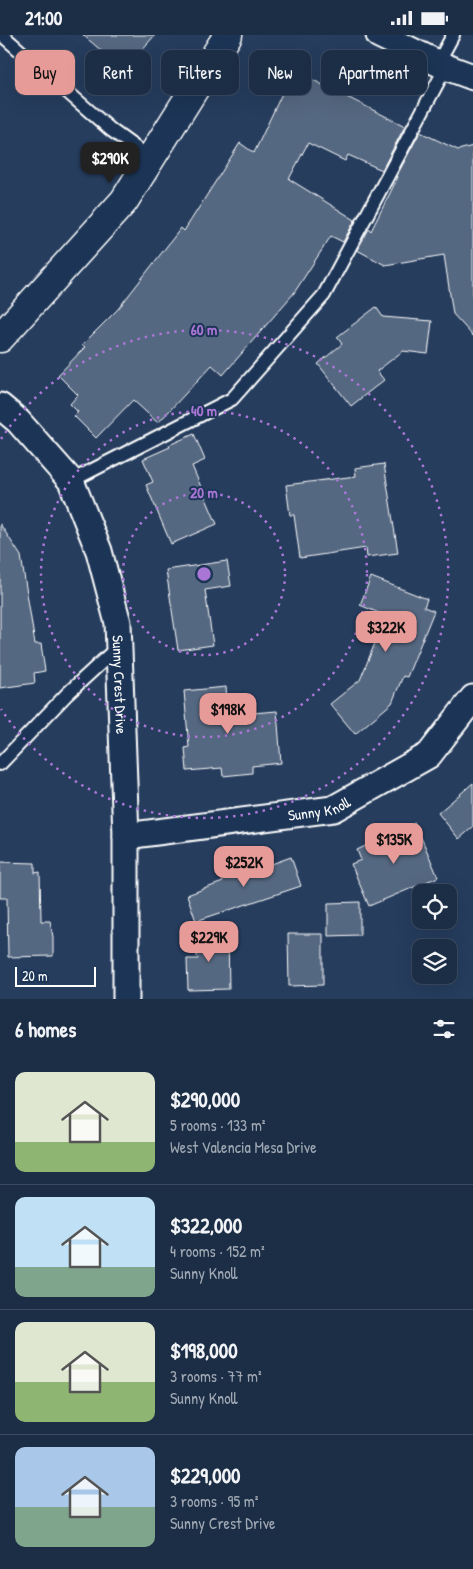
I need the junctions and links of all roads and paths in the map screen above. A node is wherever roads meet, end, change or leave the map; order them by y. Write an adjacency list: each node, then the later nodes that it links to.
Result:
1 (2, 35): 7 (lane)
2 (228, 35): 7 (street)
3 (379, 35): 5 (street)
4 (452, 35): 5 (lane)
5 (442, 65): 6 (street); 10 (lane)
6 (473, 77)
7 (151, 159): 8 (street)
8 (0, 338)
9 (0, 406): 10 (street, Sunny Crest Drive)
10 (71, 481): 11 (street, Sunny Crest Drive)
11 (119, 646): 13 (lane); 14 (street, Sunny Crest Drive)
12 (473, 698): 14 (street, Sunny Knoll)
13 (0, 764)
14 (126, 836): 15 (street, Sunny Crest Drive)
15 (126, 999)

